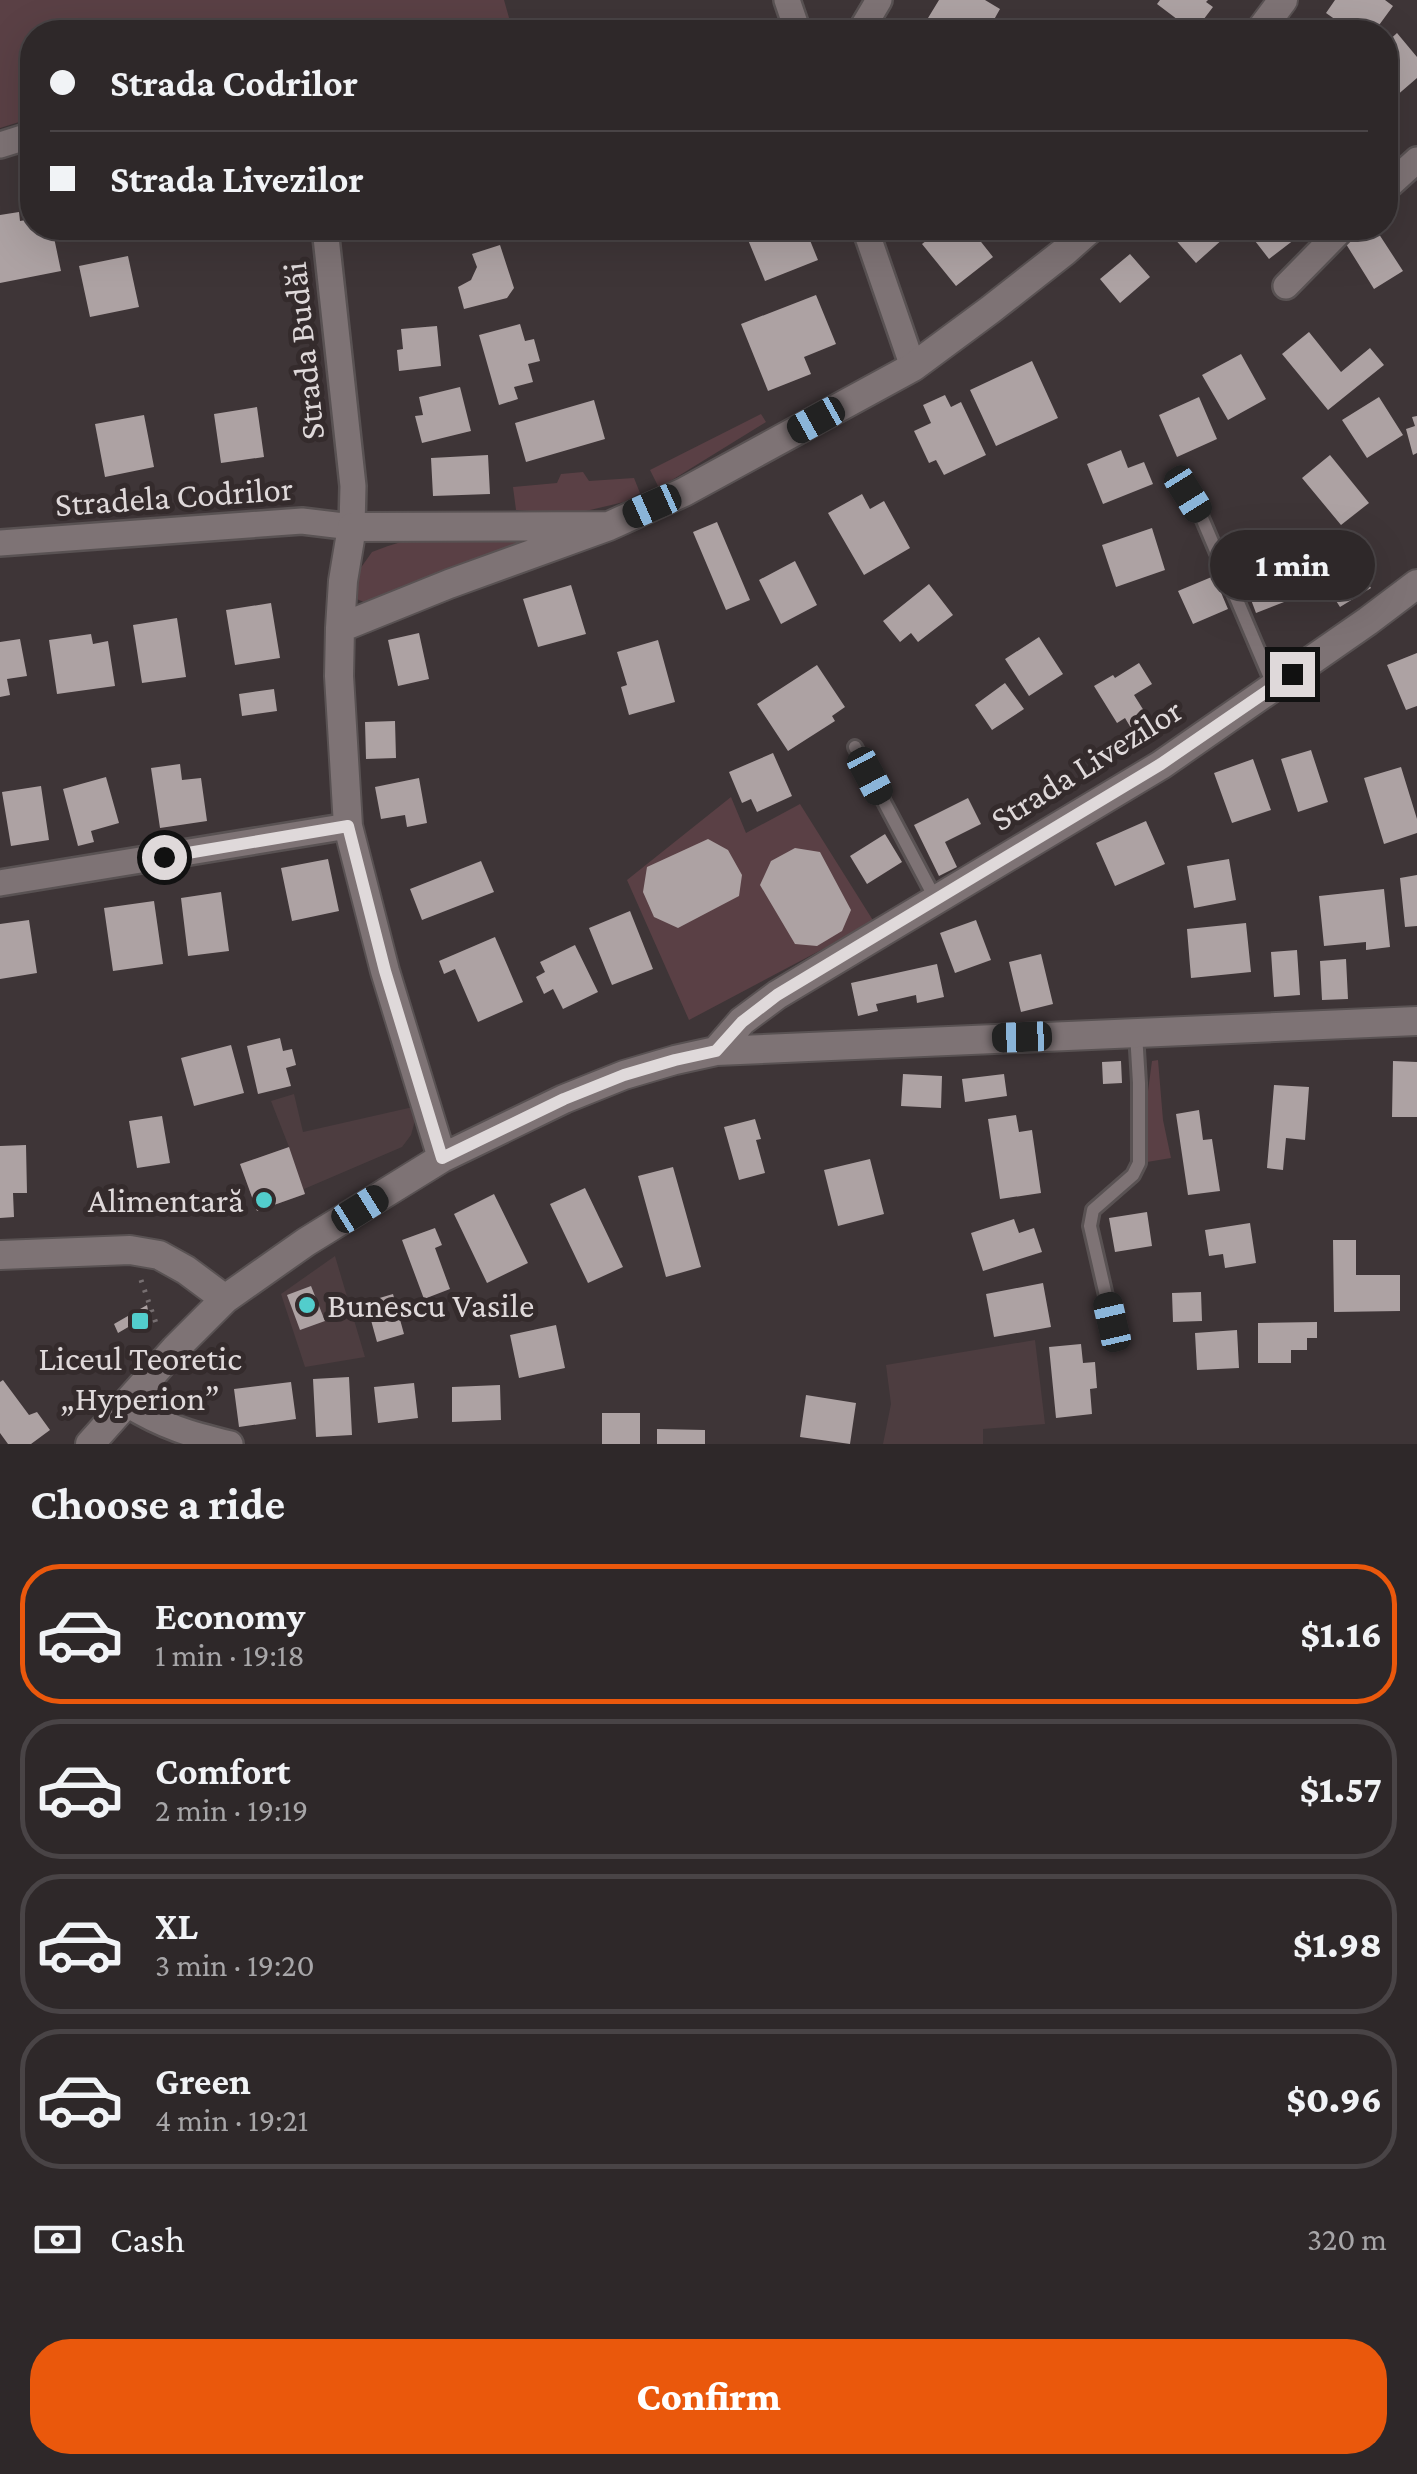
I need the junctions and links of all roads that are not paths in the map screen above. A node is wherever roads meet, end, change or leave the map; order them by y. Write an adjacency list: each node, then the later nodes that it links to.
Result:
1 (1417, 160): 2 (street)
2 (1398, 178)
3 (326, 240): 11 (street, Strada Budăi)
4 (869, 240): 8 (street)
5 (1078, 240): 8 (street)
6 (1331, 240): 7 (street)
7 (1286, 286)
8 (913, 367): 10 (street)
9 (1188, 494): 15 (lane)
10 (609, 526): 11 (street); 14 (street)
11 (352, 527): 12 (street, Stradela Codrilor); 14 (street)
12 (0, 543)
13 (1417, 584): 15 (street, Strada Livezilor)
14 (340, 628): 17 (street)
15 (1274, 687): 19 (street, Strada Livezilor)
16 (854, 747): 19 (lane)
17 (348, 826): 18 (street); 23 (street)
18 (0, 883)
19 (936, 900): 22 (street, Strada Livezilor)
20 (1417, 1021): 21 (street)
21 (1136, 1033): 22 (street); 26 (lane)
22 (716, 1051): 23 (street)
23 (442, 1158): 25 (street)
24 (0, 1254): 25 (street)
25 (225, 1299): 27 (street)
26 (1112, 1322)
27 (128, 1404): 28 (street); 29 (street)
28 (90, 1444)
29 (230, 1444)

